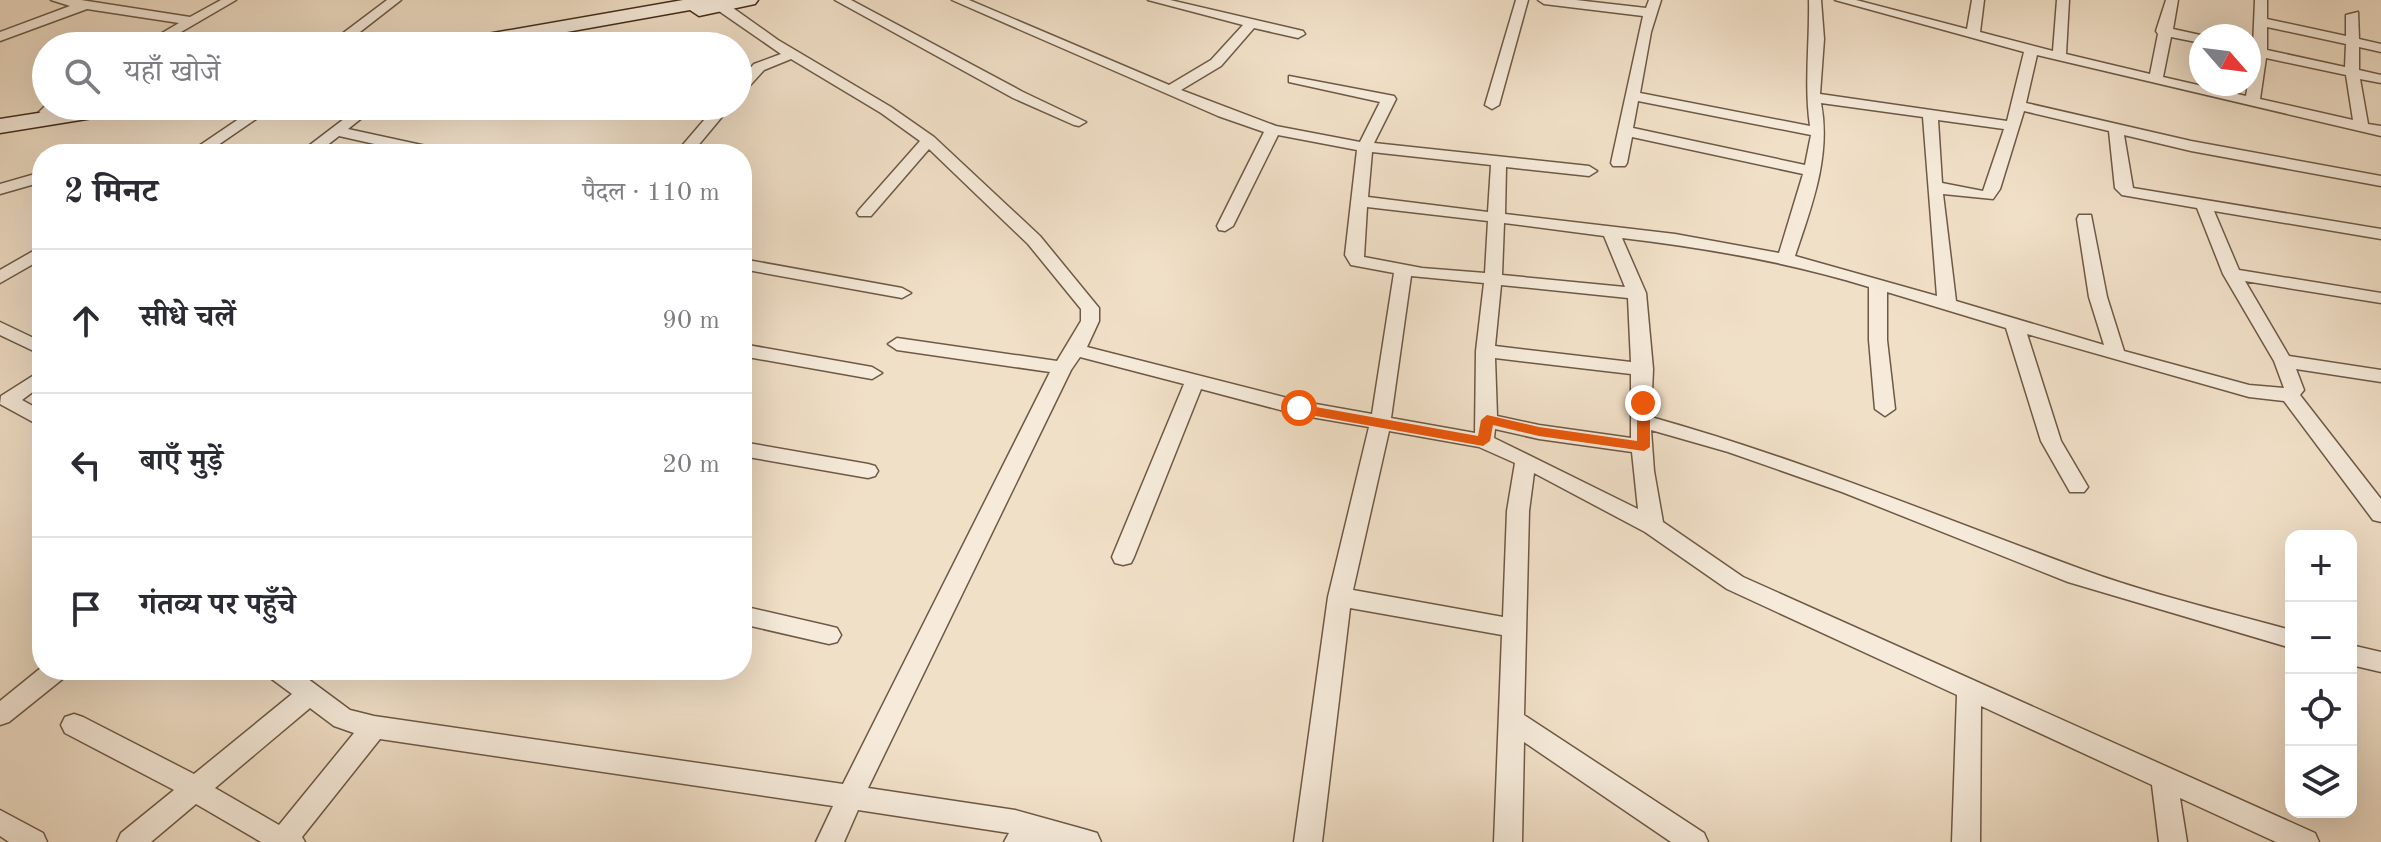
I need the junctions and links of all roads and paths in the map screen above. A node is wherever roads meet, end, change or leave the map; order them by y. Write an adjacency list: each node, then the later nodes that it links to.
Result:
1 (57, 0): 19 (street)
2 (230, 0): 23 (street)
3 (395, 0): 29 (street)
4 (748, 0): 18 (street)
5 (841, 0): 61 (street)
6 (958, 0): 47 (street)
7 (1154, 0): 25 (street)
8 (1522, 0): 52 (street)
9 (1544, 0): 20 (street)
10 (1815, 0): 50 (street)
11 (1841, 0): 22 (street)
12 (1903, 0): 22 (street)
13 (1978, 0): 33 (street)
14 (2063, 0): 41 (street)
15 (2172, 0): 27 (street)
16 (2261, 0): 24 (street)
17 (108, 3): 19 (street); 23 (street)
18 (718, 3): 30 (street); 31 (street); 40 (street)
19 (85, 5): 35 (street)
20 (1653, 6): 48 (street)
21 (2353, 15): 36 (street)
22 (1903, 16): 33 (street)
23 (190, 21): 28 (street)
24 (2260, 21): 26 (street); 36 (street)
25 (1250, 24): 32 (street); 47 (street)
26 (2260, 24)
27 (2163, 31): 34 (street); 44 (street)
28 (171, 32)
29 (352, 32)
30 (539, 32)
31 (564, 32)
32 (1298, 34)
33 (1973, 34): 38 (street)
34 (2189, 36)
35 (0, 37)
36 (2351, 42): 37 (street); 42 (street)
37 (2381, 48)
38 (2032, 49): 41 (street); 53 (street)
39 (2261, 52): 42 (street)
40 (792, 54): 43 (street); 71 (street)
41 (2059, 57): 44 (street)
42 (2352, 72): 46 (street); 64 (street)
43 (752, 75)
44 (2156, 78): 51 (street)
45 (1294, 79): 76 (street)
46 (2381, 79)
47 (1172, 89): 66 (street)
48 (1633, 96): 68 (street); 70 (street)
49 (2253, 96): 51 (street)
50 (1813, 97): 55 (street); 70 (street)
51 (2253, 99): 64 (street)
52 (1492, 105)
53 (2018, 105): 63 (street); 65 (street)
54 (32, 113): 56 (street)
55 (1930, 113): 63 (street); 83 (street)
56 (0, 119)
57 (37, 120): 62 (street)
58 (247, 120): 72 (street)
59 (350, 120): 67 (street)
60 (712, 120): 75 (street)
61 (1079, 122)
62 (0, 126)
63 (2013, 126): 83 (street)
64 (2361, 126): 69 (street)
65 (2116, 128): 82 (street); 86 (street)
66 (1273, 130): 76 (street); 90 (street)
67 (335, 131): 73 (street); 74 (street)
68 (1627, 131): 78 (street); 80 (street)
69 (2381, 131)
70 (1819, 132): 80 (street)
71 (929, 140): 87 (street); 112 (street)
72 (210, 144)
73 (319, 144)
74 (394, 144)
75 (692, 144)
76 (1365, 147): 77 (street); 85 (street)
77 (1499, 160): 79 (street); 88 (street)
78 (1619, 163)
79 (1589, 171)
80 (1811, 171): 94 (street)
81 (32, 180): 84 (street)
82 (2381, 181)
83 (1934, 186): 104 (street)
84 (0, 189)
85 (1359, 201): 88 (street); 96 (street)
86 (2204, 206): 92 (street); 97 (street)
87 (865, 213)
88 (1496, 218): 91 (street); 99 (street)
89 (2085, 219): 111 (street)
90 (1225, 226)
91 (1611, 231): 94 (street); 102 (street)
92 (2381, 234)
93 (32, 257): 98 (street)
94 (1786, 259): 100 (street)
95 (752, 266): 101 (street)
96 (1403, 270): 99 (street); 125 (street)
97 (2232, 274): 103 (street); 113 (street)
98 (0, 278)
99 (1493, 279): 102 (street); 109 (street)
100 (1878, 283): 104 (street); 121 (street)
101 (902, 293)
102 (1637, 293): 114 (street)
103 (2381, 298)
104 (1947, 304): 105 (street)
105 (2015, 327): 111 (street); 131 (street)
106 (0, 328): 107 (street)
107 (32, 344)
108 (897, 344): 112 (street)
109 (1485, 351): 114 (street); 123 (street)
110 (752, 352): 115 (street)
111 (2116, 355): 119 (street)
112 (1069, 359): 118 (street); 152 (street)
113 (2283, 361): 116 (street); 119 (street)
114 (1643, 369): 124 (street)
115 (872, 373)
116 (2381, 376)
117 (32, 383): 120 (street)
118 (1194, 383): 125 (street); 134 (street)
119 (2290, 395): 132 (street)
120 (4, 404): 122 (street)
121 (1885, 409)
122 (32, 416)
123 (1487, 420): 126 (street); 127 (street)
124 (1643, 421): 127 (street); 139 (street)
125 (1380, 424): 126 (street); 135 (street)
126 (1483, 441): 129 (street)
127 (1644, 447): 133 (street)
128 (752, 451): 130 (street)
129 (1526, 460): 133 (street); 137 (street)
130 (868, 471)
131 (2077, 487)
132 (2381, 514)
133 (1653, 526): 144 (street)
134 (1123, 557)
135 (1340, 597): 137 (street); 161 (street)
136 (752, 617): 138 (street)
137 (1513, 628): 147 (street)
138 (829, 635)
139 (2285, 637)
140 (2357, 656): 141 (street)
141 (2381, 662)
142 (44, 680): 146 (street)
143 (291, 680): 145 (street)
144 (1969, 689): 150 (street); 164 (street)
145 (309, 694): 149 (street); 151 (street)
146 (0, 715)
147 (1510, 719): 162 (street); 163 (street)
148 (74, 725): 151 (street)
149 (374, 727): 152 (street); 155 (street)
150 (2164, 777): 165 (street); 166 (street)
151 (195, 792): 155 (street); 157 (street)
152 (850, 797): 154 (street); 158 (street)
153 (0, 822): 156 (street)
154 (1047, 830): 159 (street); 160 (street)
155 (285, 841)
156 (33, 842)
157 (131, 842)
158 (830, 842)
159 (1018, 842)
160 (1087, 842)
161 (1308, 842)
162 (1508, 842)
163 (1694, 842)
164 (1966, 842)
165 (2173, 842)
166 (2305, 842)

